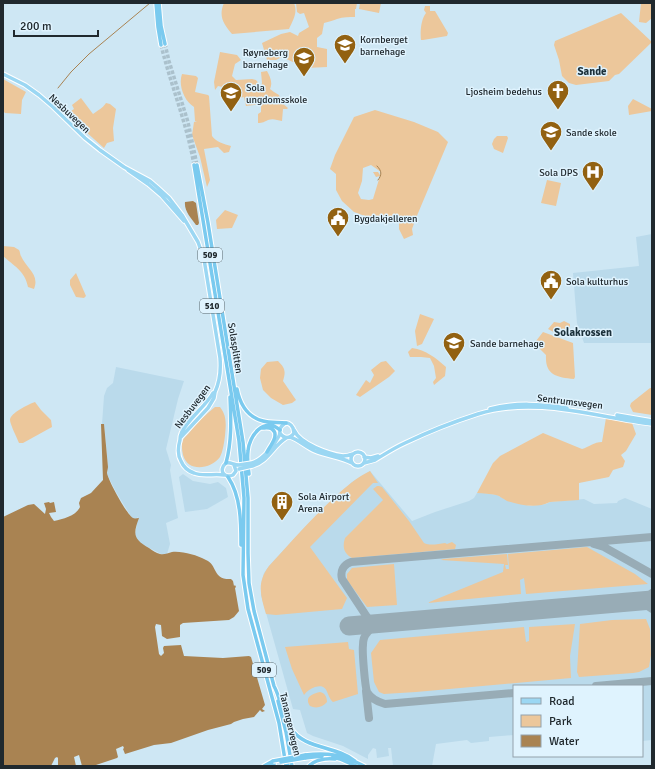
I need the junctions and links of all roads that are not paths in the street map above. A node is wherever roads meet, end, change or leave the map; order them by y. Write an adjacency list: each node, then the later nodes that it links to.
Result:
1 (156, 3): 2 (highway)
2 (159, 3)
3 (3, 74): 24 (main road, Nesbuvegen / 510)
4 (232, 373): 5 (highway, Solasplitten / 509); 8 (highway, 509); 26 (highway, Solasplitten / 509)
5 (229, 378): 18 (highway, 509); 27 (highway, Solasplitten / 509)
6 (486, 412): 7 (main road, Sentrumsvegen); 9 (main road, Sentrumsvegen); 17 (main road, Sentrumsvegen)
7 (652, 421)
8 (286, 423): 11 (main road); 12 (main road)
9 (652, 424)
10 (259, 429): 12 (highway); 14 (highway); 26 (highway, 509)
11 (294, 430): 13 (main road); 15 (main road)
12 (280, 432): 13 (main road); 14 (main road)
13 (288, 437): 19 (main road); 21 (main road)
14 (267, 452): 21 (main road)
15 (353, 454): 16 (main road); 19 (main road)
16 (364, 456): 17 (main road, Sentrumsvegen); 20 (main road)
17 (381, 456): 20 (main road, Sentrumsvegen)
18 (226, 463): 22 (main road); 23 (main road)
19 (352, 463): 20 (main road)
20 (364, 463)
21 (252, 464): 22 (main road, bridge)
22 (237, 467): 25 (main road)
23 (222, 468): 24 (main road); 25 (main road)
24 (209, 475): 25 (main road, 510)
25 (226, 476): 27 (highway, 509)
26 (248, 485): 28 (highway, 509)
27 (243, 564): 35 (highway, Tanangervegen / 509)
28 (274, 686): 32 (highway, 509); 36 (highway, Tanangervegen / 509)
29 (305, 757): 30 (highway, 509); 31 (highway, 509, bridge); 32 (highway, 509)
30 (346, 761): 32 (highway, 509); 37 (highway, 509)
31 (274, 762): 33 (highway, 509); 34 (highway, 509)
32 (355, 764): 38 (highway, 509)
33 (264, 766)
34 (268, 766)
35 (287, 766)
36 (292, 766)
37 (309, 766)
38 (364, 766)

